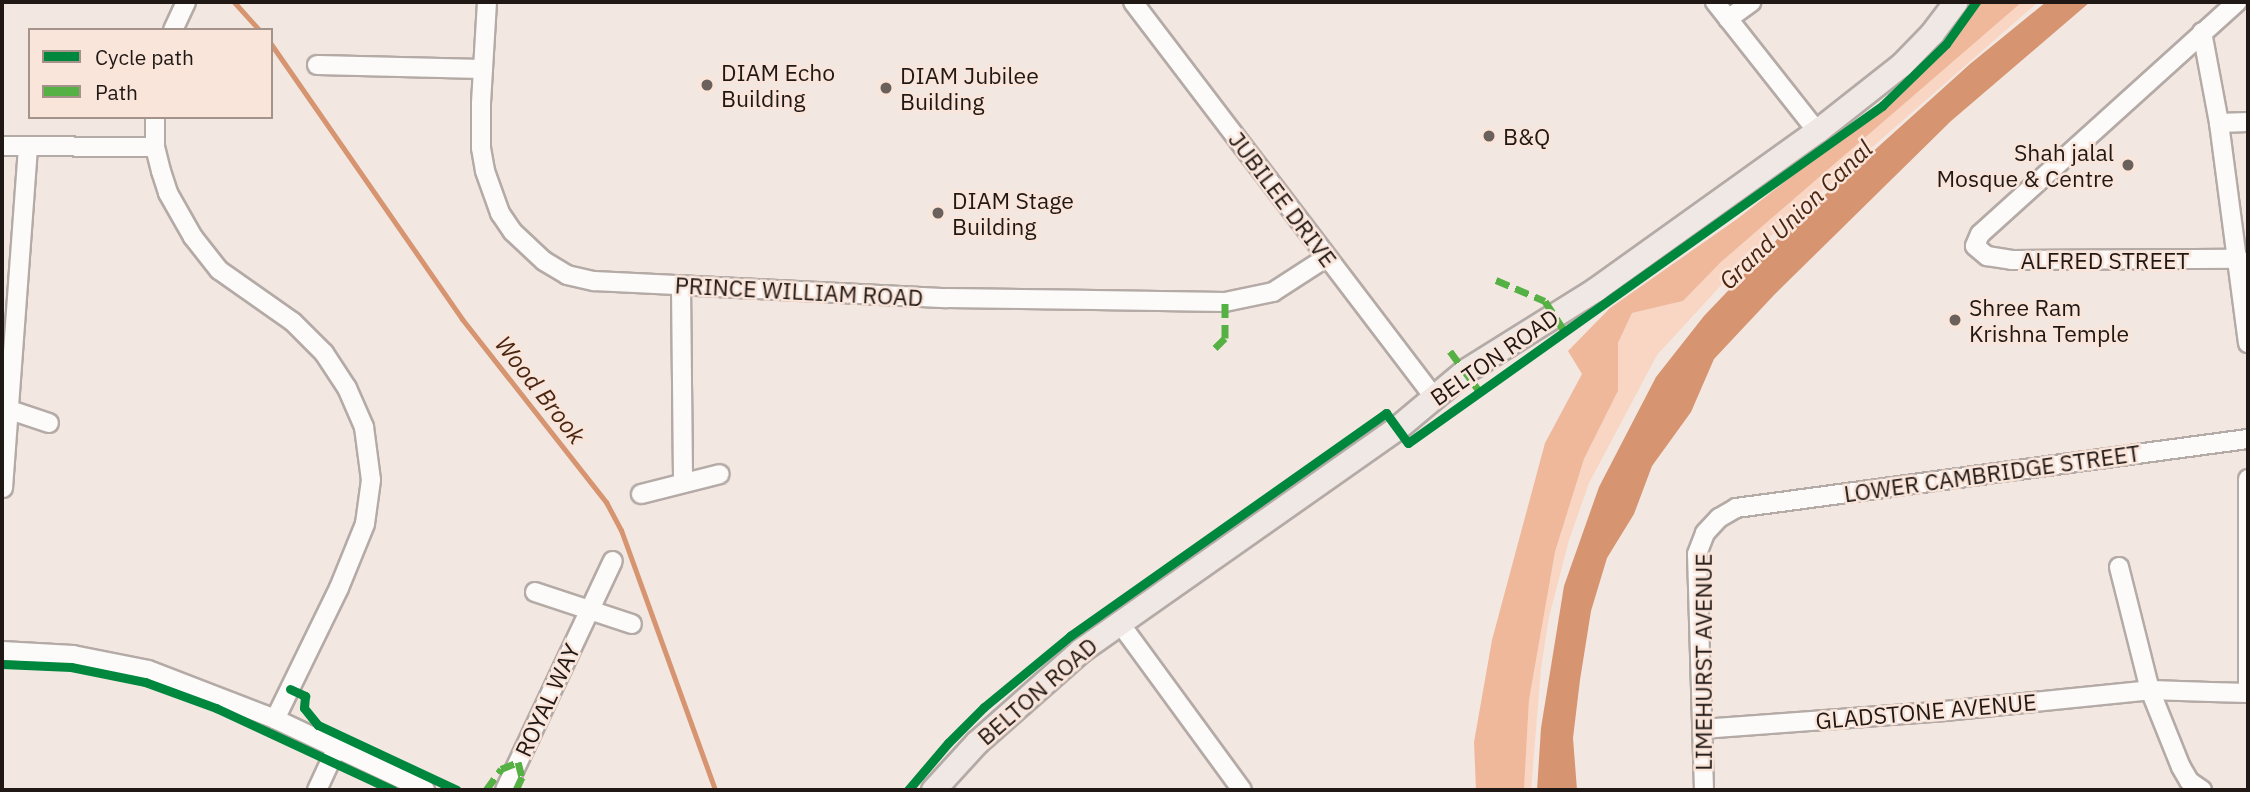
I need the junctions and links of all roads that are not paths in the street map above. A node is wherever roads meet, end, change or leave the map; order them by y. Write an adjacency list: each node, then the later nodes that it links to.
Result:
1 (186, 2): 9 (street)
2 (487, 2): 12 (street, PRINCE WILLIAM ROAD)
3 (1133, 2): 20 (street, JUBILEE DRIVE)
4 (1715, 2): 8 (street)
5 (1751, 2): 8 (street)
6 (1955, 2): 16 (main road, BELTON ROAD)
7 (2237, 2): 10 (street)
8 (1728, 19): 16 (street)
9 (174, 28)
10 (2202, 32): 15 (street); 21 (street, ALFRED STREET)
11 (317, 65): 12 (street)
12 (483, 69): 22 (street, PRINCE WILLIAM ROAD)
13 (155, 119): 19 (street)
14 (2248, 122): 15 (street)
15 (2219, 123): 21 (street)
16 (1817, 131): 25 (main road, BELTON ROAD)
17 (2, 146): 18 (street)
18 (27, 147): 19 (street); 26 (street)
19 (155, 147): 45 (street)
20 (1327, 257): 22 (street, PRINCE WILLIAM ROAD); 25 (street, JUBILEE DRIVE)
21 (2239, 259): 23 (street)
22 (681, 286): 31 (street)
23 (2246, 304): 24 (street)
24 (2248, 342)
25 (1434, 397): 40 (main road, BELTON ROAD)
26 (10, 410): 27 (street); 32 (street)
27 (49, 423)
28 (2248, 439): 34 (street, LOWER CAMBRIDGE STREET)
29 (720, 474): 31 (street)
30 (2248, 479): 35 (street)
31 (682, 483): 33 (street)
32 (3, 488)
33 (641, 494)
34 (1735, 508): 46 (street, LIMEHURST AVENUE)
35 (2248, 530): 44 (street)
36 (613, 561): 39 (street, ROYAL WAY)
37 (2119, 567): 43 (street)
38 (535, 592): 39 (street)
39 (589, 610): 41 (street); 50 (street, ROYAL WAY)
40 (1119, 622): 51 (main road, BELTON ROAD); 52 (street)
41 (632, 624)
42 (2, 651): 45 (street)
43 (2150, 690): 44 (street, GLADSTONE AVENUE); 46 (street, GLADSTONE AVENUE); 54 (street)
44 (2248, 693)
45 (275, 719): 47 (street)
46 (1702, 729): 53 (street, LIMEHURST AVENUE)
47 (336, 749): 48 (street); 49 (street)
48 (317, 790)
49 (425, 790)
50 (505, 790)
51 (933, 790)
52 (1241, 790)
53 (1703, 790)
54 (2202, 790)

